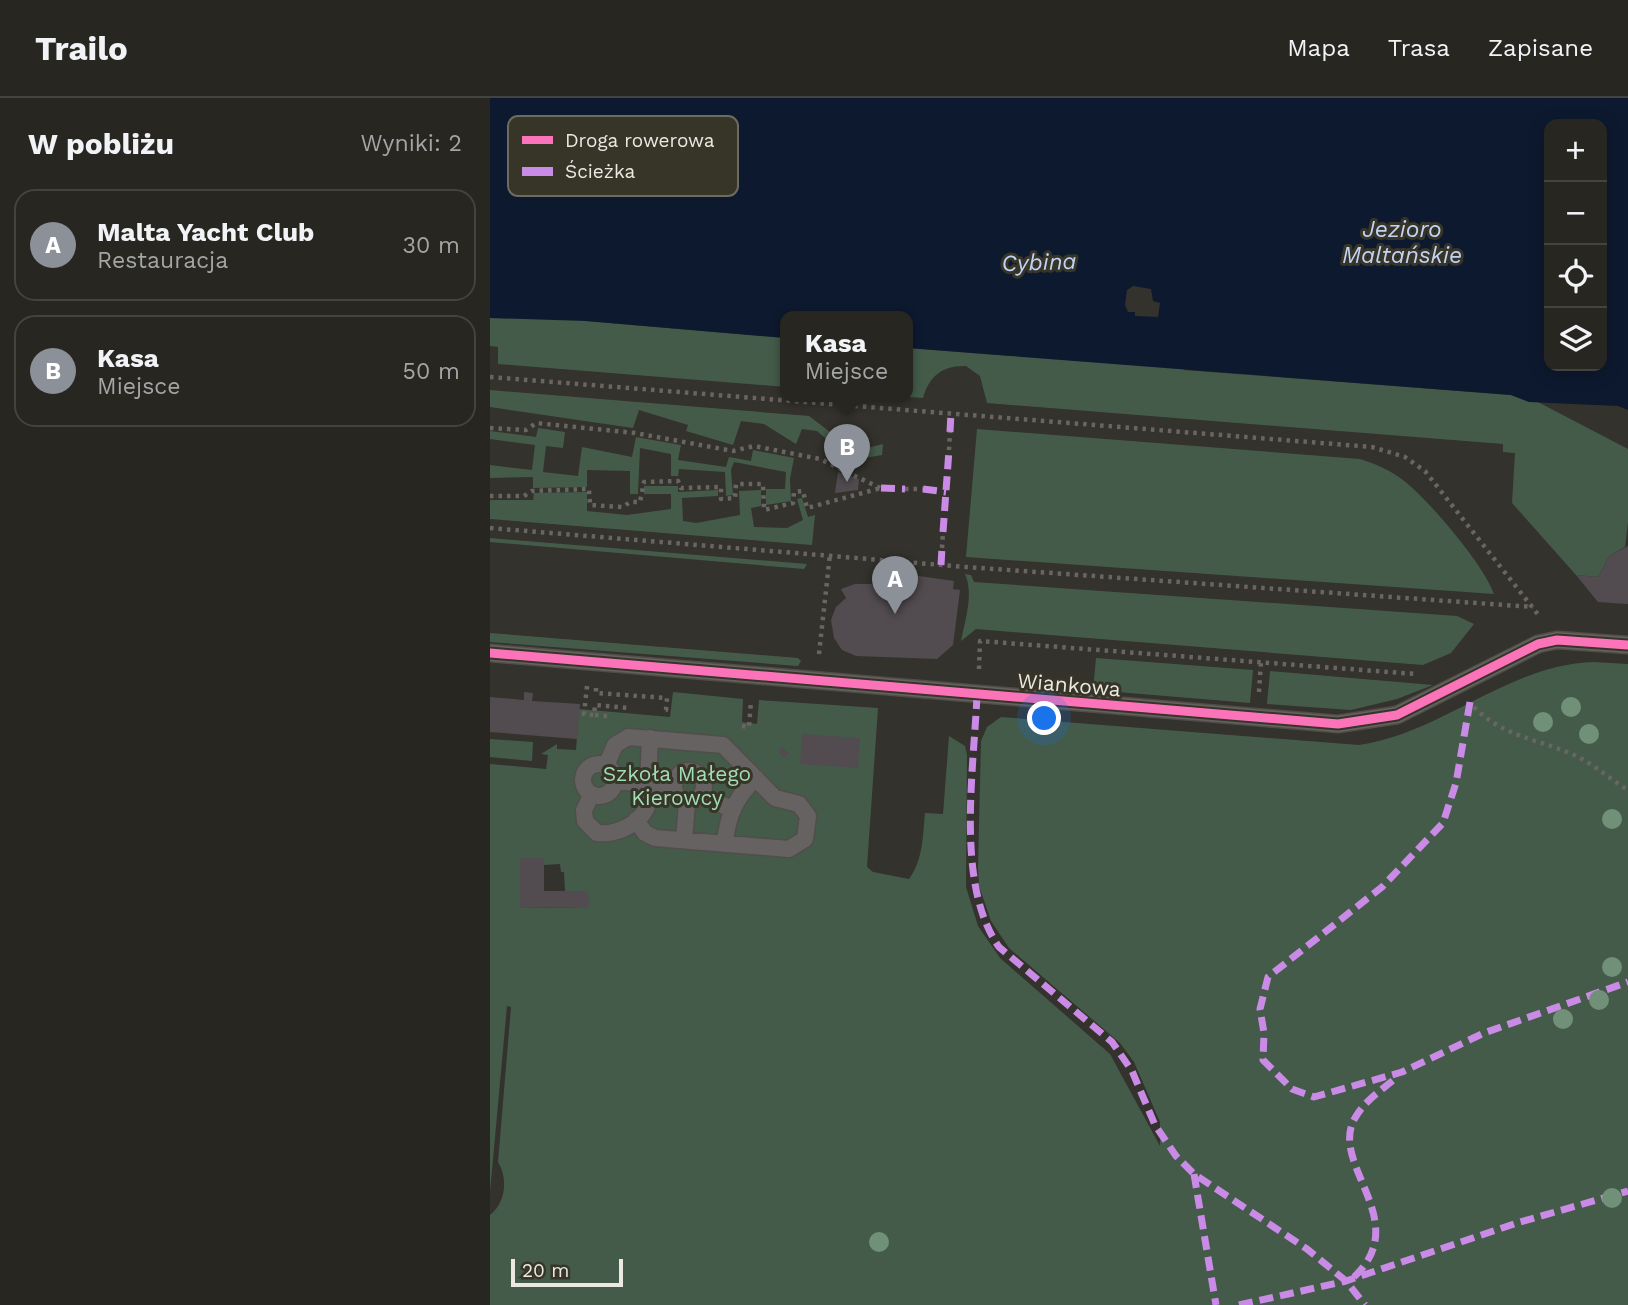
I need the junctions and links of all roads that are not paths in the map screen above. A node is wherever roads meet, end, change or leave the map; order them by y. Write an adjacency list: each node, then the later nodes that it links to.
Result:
1 (1628, 645): 2 (lane, Wiankowa)
2 (490, 653)
3 (650, 738): 4 (lane); 5 (lane); 9 (lane)
4 (691, 741): 6 (lane); 7 (lane)
5 (606, 766): 8 (lane); 11 (lane)
6 (690, 771): 10 (lane); 12 (lane)
7 (756, 778): 13 (lane); 16 (lane)
8 (614, 781): 9 (lane); 11 (lane)
9 (648, 784): 10 (lane); 14 (lane)
10 (673, 786): 12 (lane)
11 (592, 794): 14 (lane)
12 (694, 799): 13 (lane); 15 (lane)
13 (733, 810): 16 (lane)
14 (636, 820): 15 (lane)
15 (684, 840): 16 (lane)
16 (725, 844)

